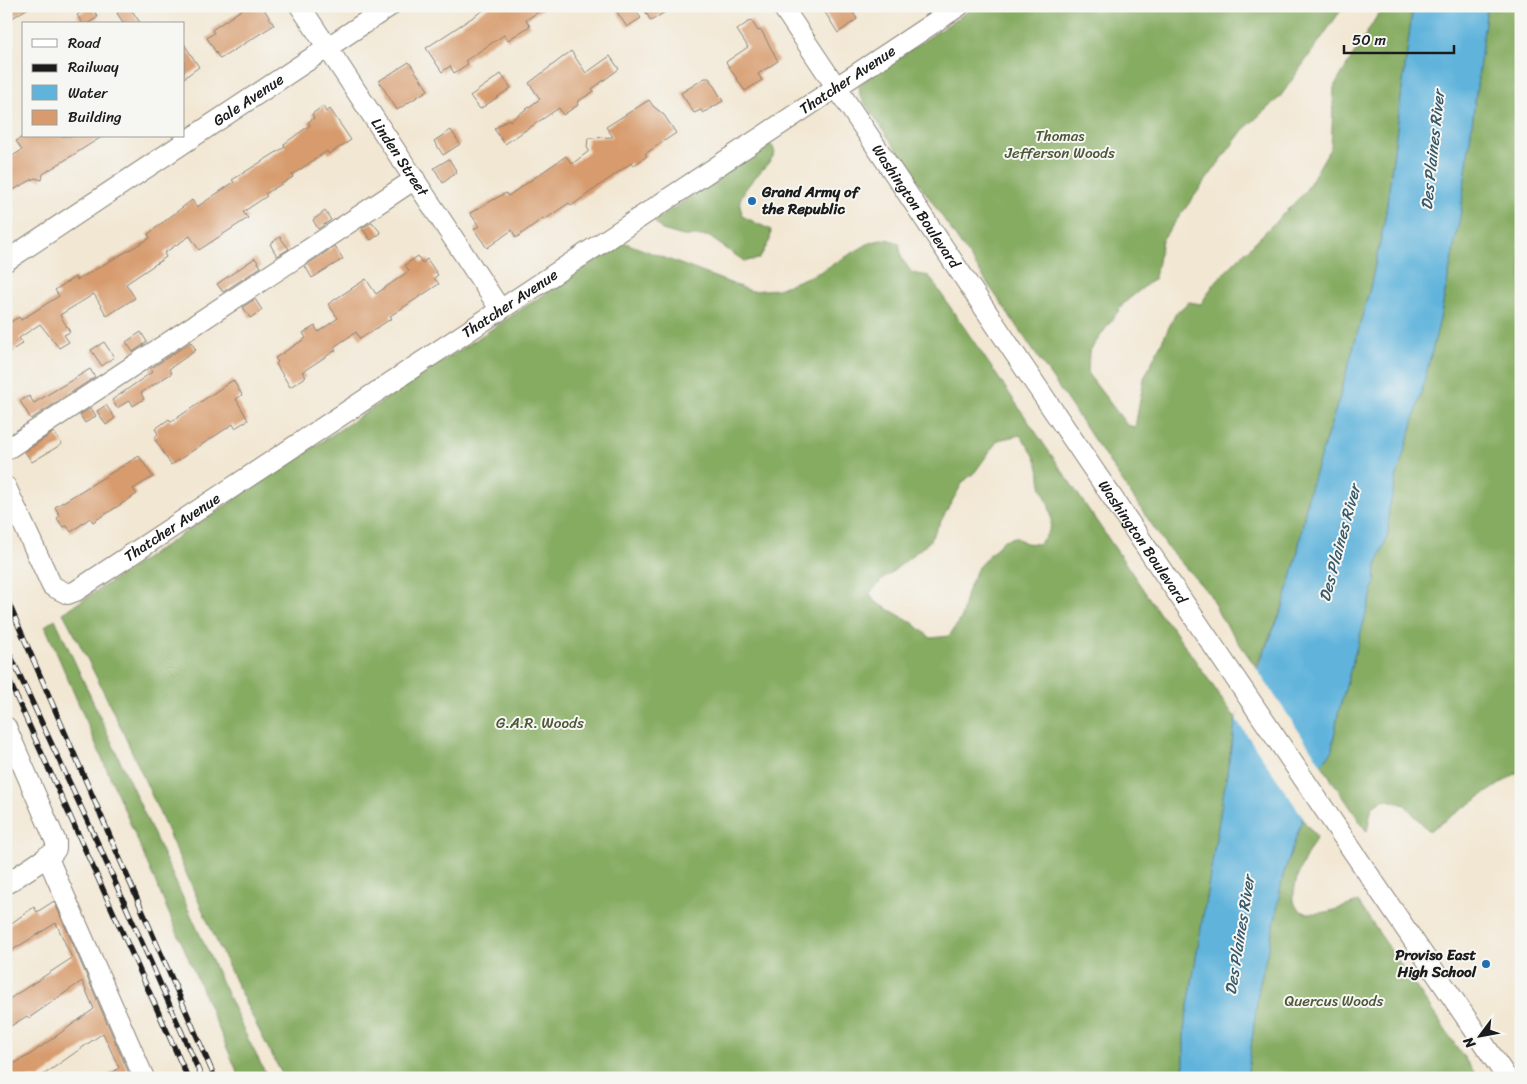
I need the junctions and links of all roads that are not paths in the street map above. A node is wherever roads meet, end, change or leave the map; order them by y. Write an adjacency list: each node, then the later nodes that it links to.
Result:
1 (300, 6): 5 (street, Linden Street)
2 (390, 6): 5 (street, Gale Avenue)
3 (782, 6): 6 (street, Washington Boulevard)
4 (959, 6): 6 (street, Thatcher Avenue)
5 (328, 48): 7 (street, Linden Street); 8 (street, Gale Avenue)
6 (836, 89): 9 (street, Thatcher Avenue); 16 (street, Washington Boulevard)
7 (414, 180): 9 (street, Linden Street); 10 (street)
8 (6, 261)
9 (500, 309): 11 (street, Thatcher Avenue)
10 (6, 450)
11 (6, 487)
12 (6, 727): 13 (street)
13 (52, 853): 14 (street); 15 (street)
14 (6, 884)
15 (144, 1078)
16 (1507, 1078)

